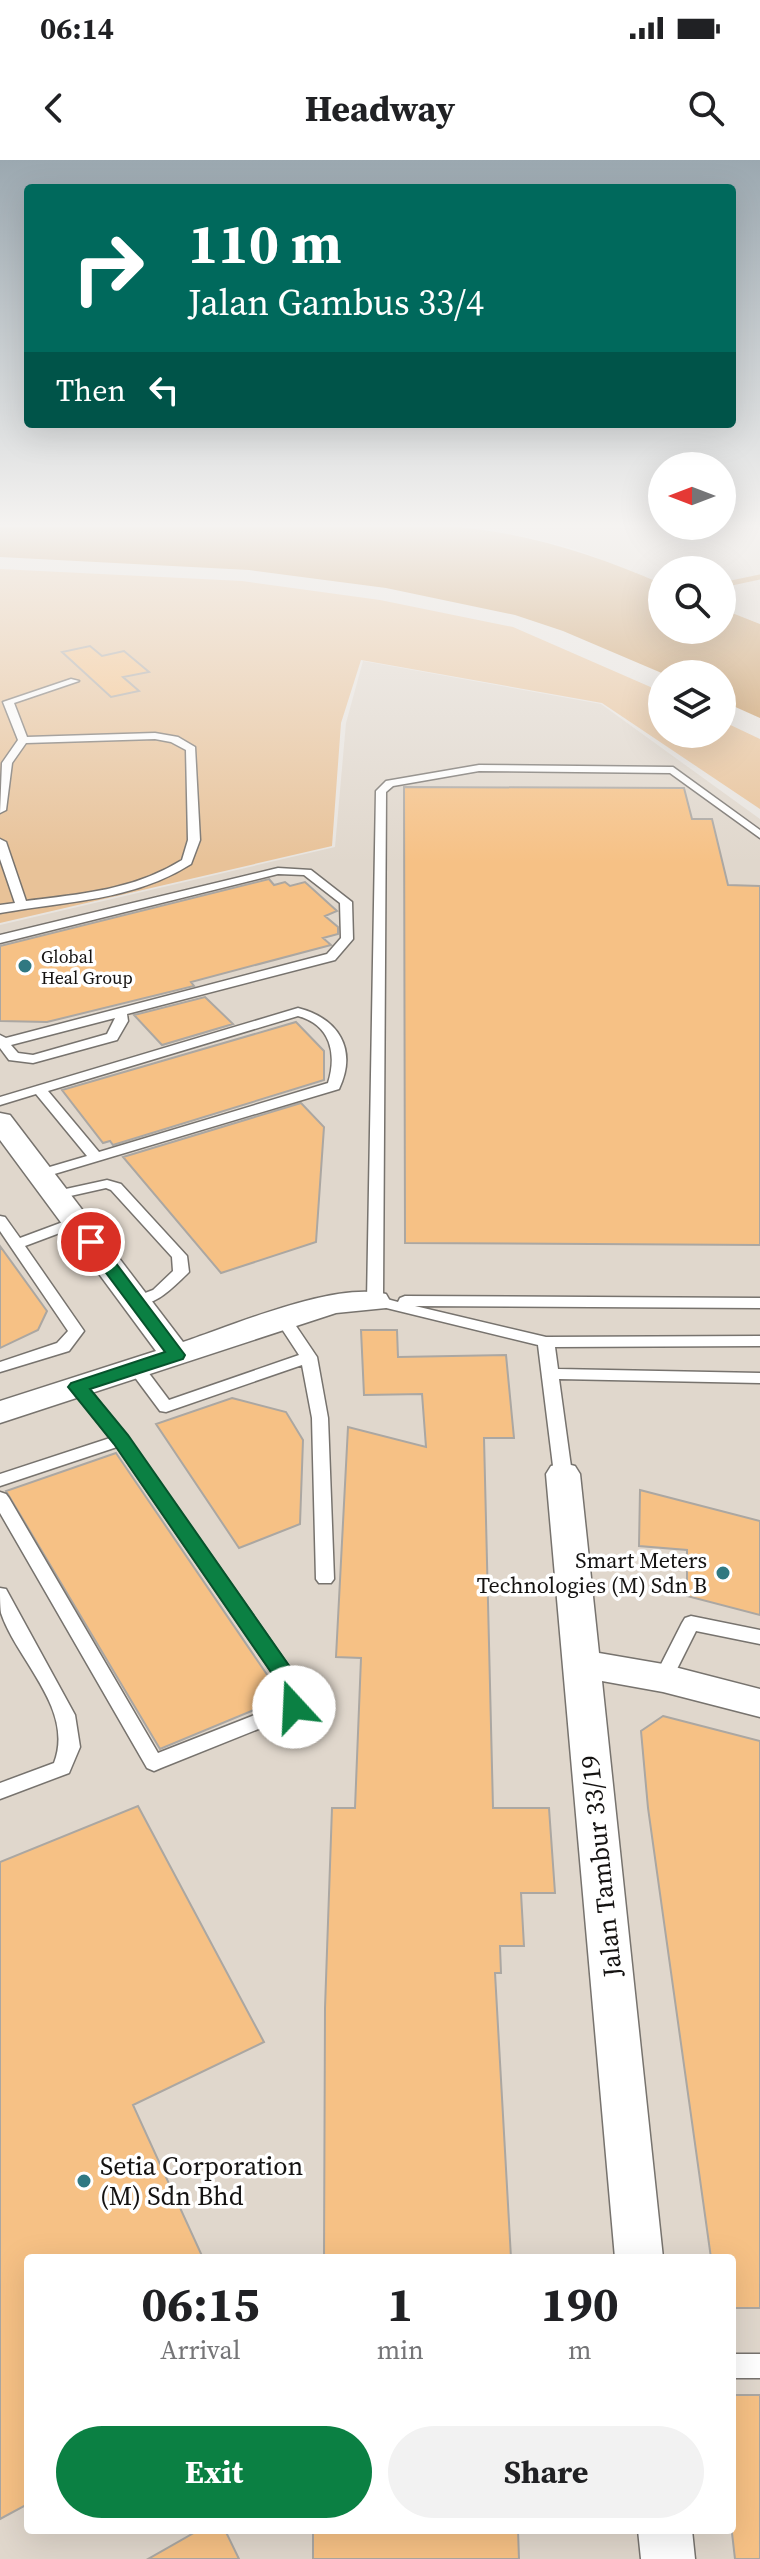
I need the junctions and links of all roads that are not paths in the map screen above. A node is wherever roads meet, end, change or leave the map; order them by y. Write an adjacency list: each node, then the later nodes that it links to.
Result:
1 (74, 681): 2 (lane)
2 (23, 740): 3 (lane); 6 (lane)
3 (0, 810)
4 (760, 835): 20 (lane)
5 (0, 842): 6 (lane)
6 (21, 904): 7 (lane)
7 (0, 909)
8 (0, 939): 9 (lane)
9 (121, 1014): 10 (lane); 10 (lane)
10 (1, 1042)
11 (39, 1089): 12 (lane); 14 (lane); 14 (lane)
12 (0, 1101)
13 (0, 1121): 15 (street)
14 (96, 1158): 15 (lane)
15 (49, 1184): 17 (street); 19 (lane)
16 (0, 1220): 18 (lane)
17 (76, 1222): 18 (lane); 19 (street)
18 (17, 1244): 27 (lane)
19 (137, 1301): 25 (street)
20 (375, 1301): 21 (lane); 22 (street); 24 (lane)
21 (760, 1303)
22 (284, 1320): 25 (street); 26 (lane)
23 (760, 1341): 24 (lane)
24 (546, 1342): 29 (lane)
25 (176, 1355): 28 (street)
26 (309, 1357): 28 (lane); 37 (lane)
27 (0, 1367)
28 (136, 1368): 31 (street)
29 (550, 1374): 30 (lane); 34 (lane)
30 (760, 1378)
31 (78, 1387): 32 (street); 33 (lane)
32 (0, 1412)
33 (121, 1440): 35 (lane); 36 (lane)
34 (563, 1474): 40 (street, Jalan Tambur 33/19)
35 (0, 1480)
36 (0, 1498)
37 (325, 1579)
38 (0, 1594): 43 (lane)
39 (760, 1637): 41 (lane)
40 (581, 1664): 41 (street); 44 (street, Jalan Tambur 33/19)
41 (663, 1678): 42 (street)
42 (760, 1703)
43 (0, 1791)
44 (639, 2254)
45 (736, 2366): 46 (lane)
46 (760, 2366)
47 (665, 2534): 48 (street)
48 (668, 2559)

